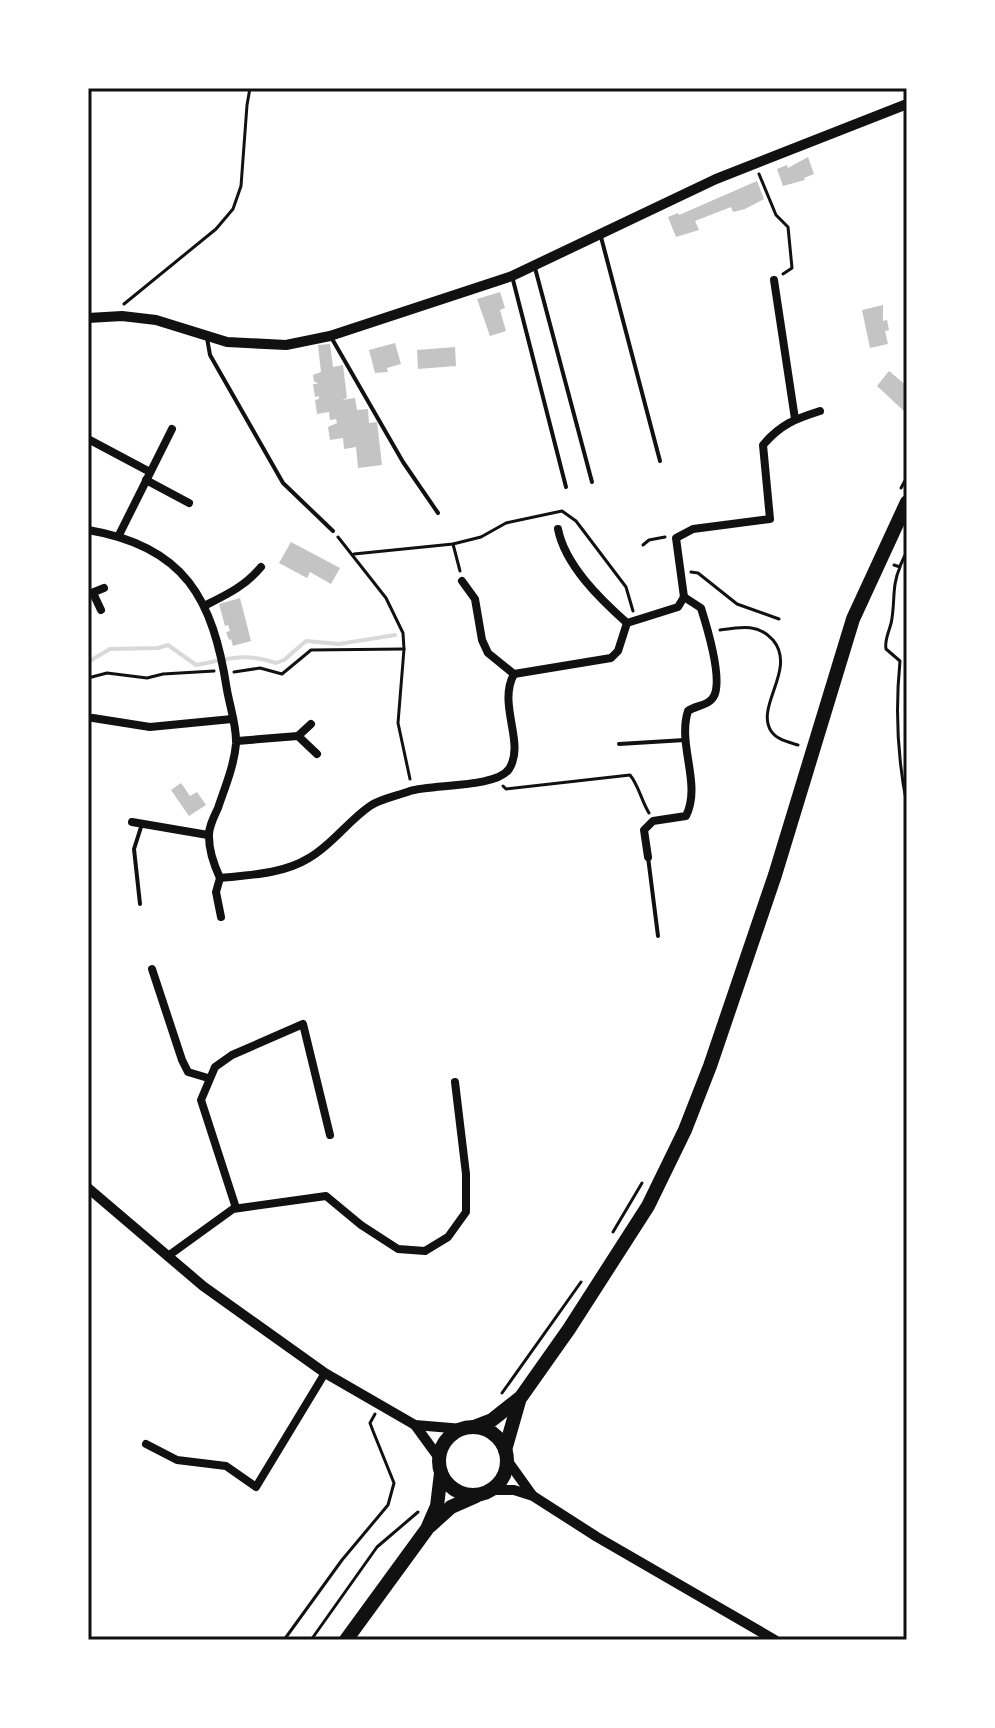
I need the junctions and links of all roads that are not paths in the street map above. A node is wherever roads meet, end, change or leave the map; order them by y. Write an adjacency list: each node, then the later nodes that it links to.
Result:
1 (907, 104): 2 (street)
2 (600, 235): 3 (street); 13 (lane)
3 (534, 266): 4 (street); 15 (lane)
4 (512, 276): 8 (street); 16 (lane)
5 (774, 280): 10 (street)
6 (88, 318): 7 (street)
7 (207, 336): 8 (street); 22 (lane)
8 (330, 336): 19 (lane)
9 (820, 411): 10 (street)
10 (795, 419): 28 (street)
11 (172, 429): 14 (street)
12 (88, 439): 14 (street)
13 (660, 461)
14 (148, 476): 18 (street); 23 (street)
15 (592, 482)
16 (566, 487)
17 (904, 496): 56 (highway)
18 (189, 503)
19 (438, 513)
20 (558, 529): 31 (street)
21 (88, 530): 23 (street)
22 (333, 531)
23 (119, 535): 29 (street)
24 (261, 567): 29 (street)
25 (462, 581): 32 (street)
26 (104, 588): 27 (street)
27 (91, 593): 30 (street)
28 (684, 597): 31 (street); 37 (street)
29 (206, 605): 34 (street)
30 (101, 610)
31 (627, 623): 32 (street)
32 (514, 674): 44 (street)
33 (93, 718): 34 (street)
34 (232, 719): 38 (street)
35 (311, 724): 36 (street)
36 (298, 736): 38 (street); 40 (street)
37 (685, 740): 39 (lane); 43 (street)
38 (237, 741): 42 (street)
39 (619, 744)
40 (317, 754)
41 (137, 823): 42 (street); 45 (lane)
42 (208, 835): 44 (street)
43 (648, 857): 47 (lane)
44 (220, 878): 46 (street)
45 (140, 904)
46 (221, 917)
47 (658, 936)
48 (152, 969): 49 (street)
49 (208, 1078): 51 (street); 53 (street)
50 (455, 1082): 53 (street)
51 (330, 1135)
52 (88, 1188): 54 (street)
53 (236, 1208): 54 (street)
54 (168, 1256): 55 (street)
55 (325, 1373): 57 (street); 59 (street)
56 (521, 1397): 58 (highway); 60 (highway)
57 (415, 1425): 58 (street); 61 (street)
58 (468, 1428): 60 (highway); 61 (highway)
59 (146, 1444)
60 (506, 1455): 62 (highway); 63 (street)
61 (440, 1466): 62 (highway); 64 (highway)
62 (484, 1492): 63 (street); 64 (highway)
63 (533, 1496): 66 (street)
64 (427, 1529): 65 (highway)
65 (346, 1640)
66 (775, 1640)

